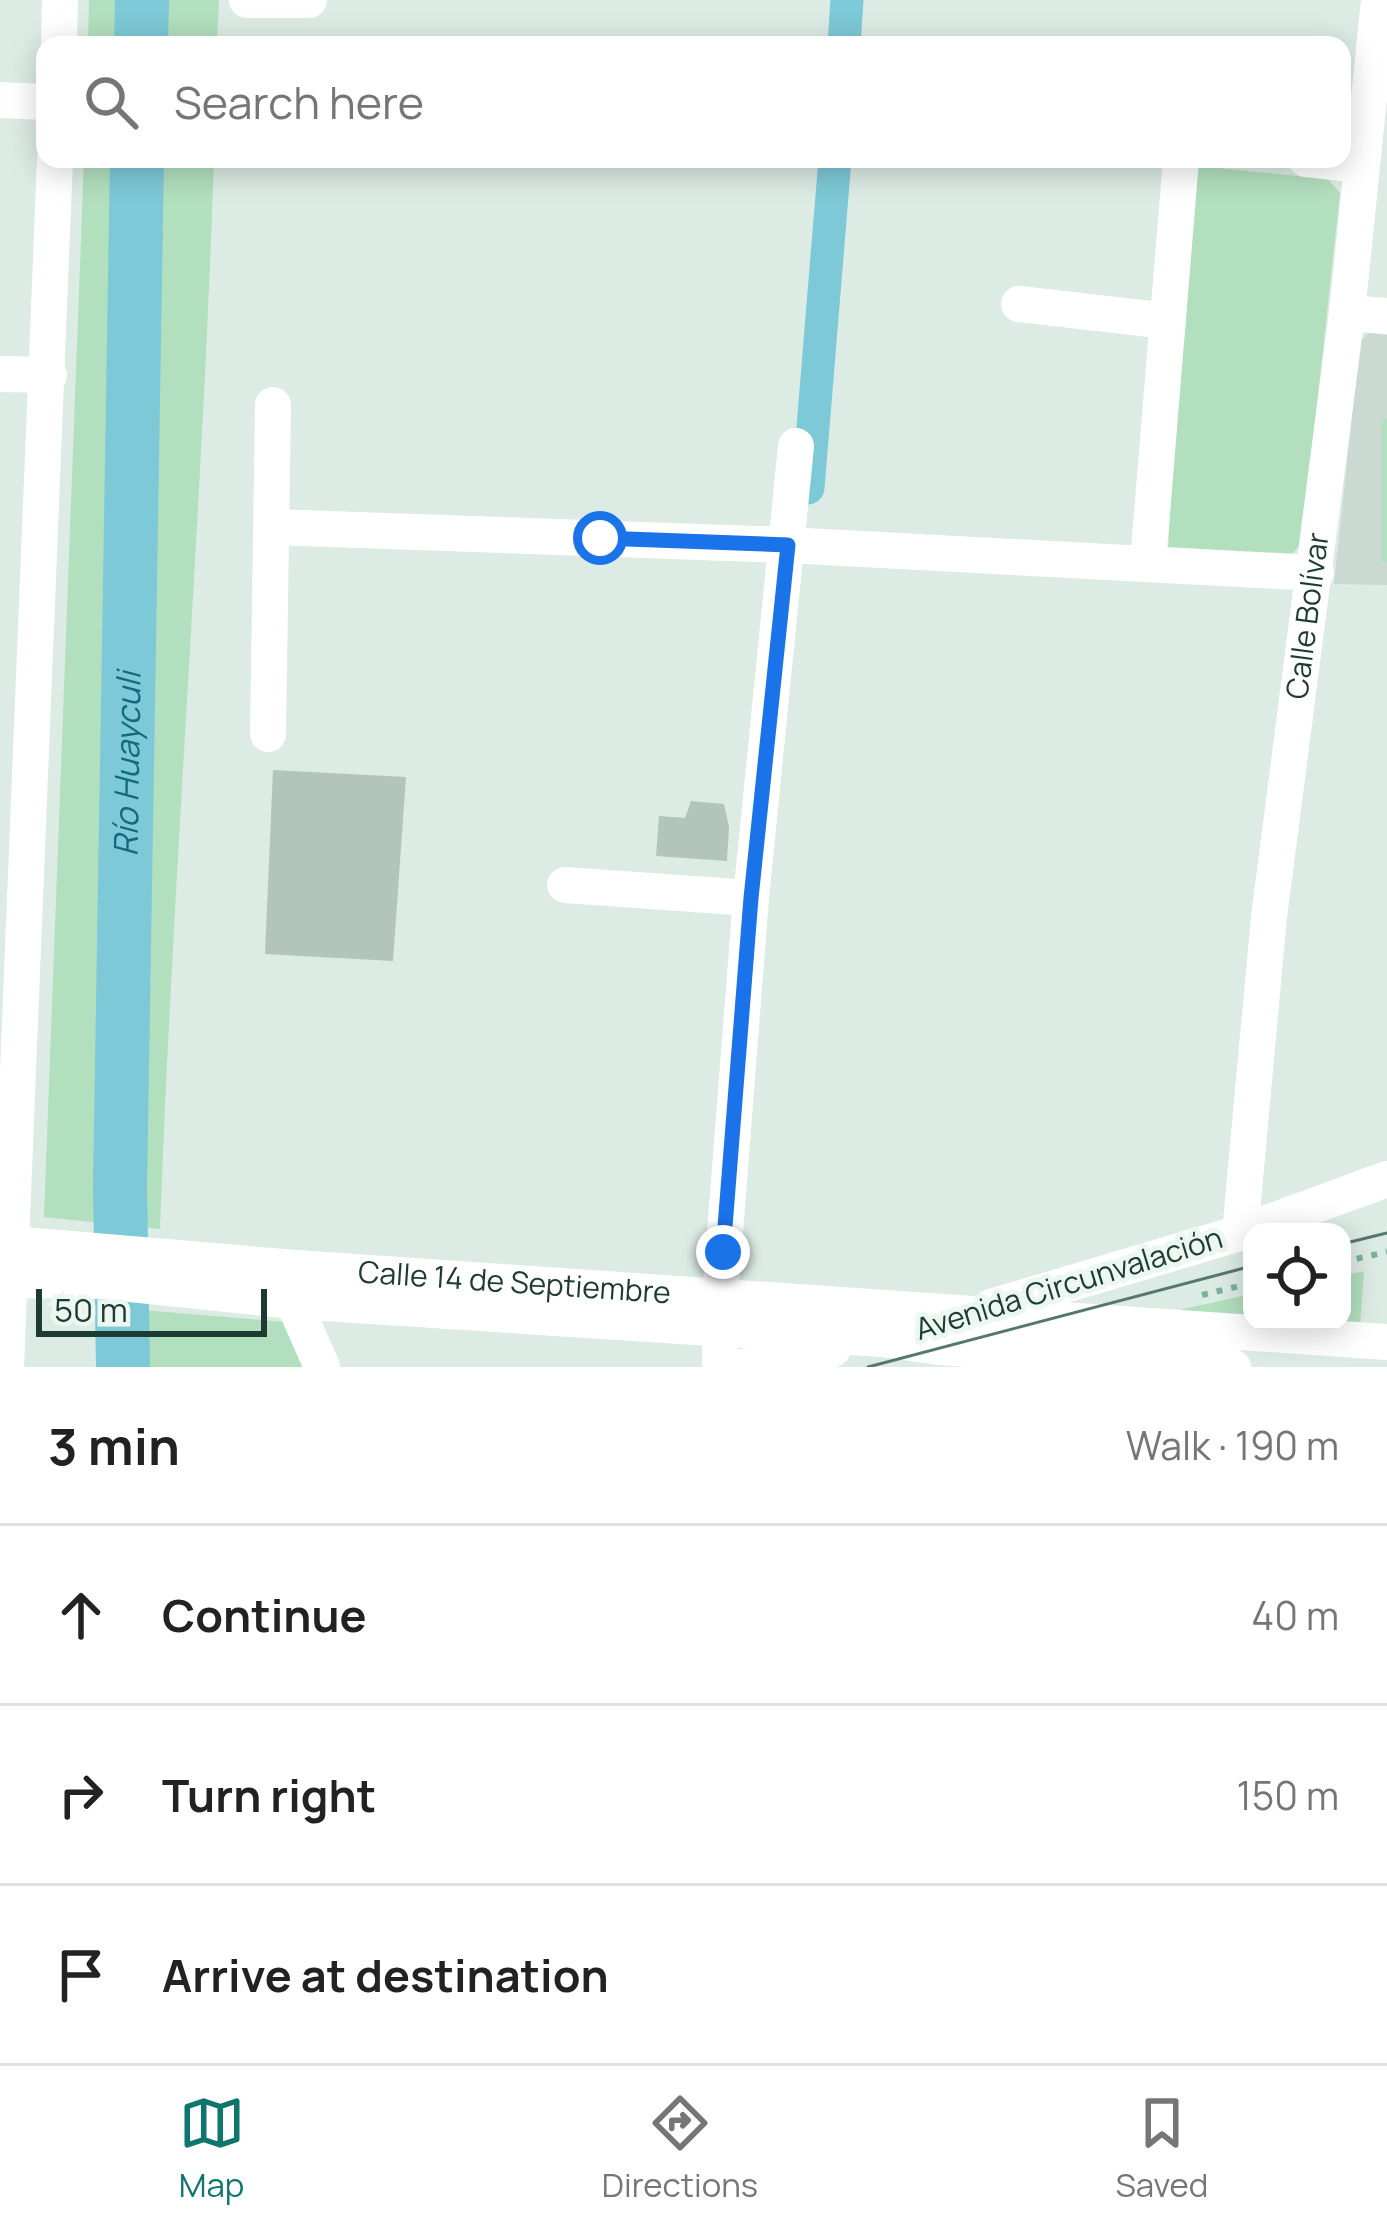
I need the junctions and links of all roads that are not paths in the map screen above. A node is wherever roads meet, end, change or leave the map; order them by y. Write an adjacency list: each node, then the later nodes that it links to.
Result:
1 (60, 0): 5 (street)
2 (248, 0): 3 (street)
3 (309, 0)
4 (1379, 0): 9 (street, Calle Bolívar)
5 (58, 36)
6 (0, 100): 7 (street)
7 (36, 102)
8 (1351, 164): 9 (street)
9 (1362, 165): 13 (street, Calle Bolívar)
10 (55, 168): 17 (street)
11 (1180, 168): 15 (street)
12 (1019, 304): 15 (street)
13 (1347, 313): 14 (street); 23 (street, Calle Bolívar)
14 (1387, 316)
15 (1168, 321): 22 (street)
16 (0, 374): 17 (street)
17 (49, 376): 24 (street)
18 (273, 404): 20 (street)
19 (796, 446): 21 (street)
20 (272, 527): 21 (street); 25 (street)
21 (788, 545): 22 (street); 27 (street)
22 (1148, 562): 23 (street)
23 (1316, 573): 29 (street, Calle Bolívar)
24 (18, 631): 30 (street)
25 (268, 734)
26 (565, 885): 27 (street)
27 (751, 898): 34 (street)
28 (1387, 1179): 29 (street, Avenida Circunvalación)
29 (1240, 1233): 35 (street, Avenida Circunvalación)
30 (4, 1244): 31 (street, Calle 14 de Septiembre); 32 (street)
31 (120, 1268): 32 (street, Calle 14 de Septiembre); 33 (street, Calle 14 de Septiembre)
32 (5, 1280): 38 (street)
33 (295, 1285): 34 (street, Calle 14 de Septiembre); 39 (street)
34 (720, 1312): 35 (street, Calle 14 de Septiembre); 36 (street, Calle 14 de Septiembre); 40 (street)
35 (970, 1314): 36 (street, Avenida Circunvalación); 37 (street, Calle 14 de Septiembre)
36 (882, 1339): 41 (street, Avenida Circunvalación); 42 (street, Calle 14 de Septiembre)
37 (1387, 1342)
38 (5, 1367)
39 (322, 1367)
40 (720, 1367)
41 (744, 1367)
42 (1232, 1367)

